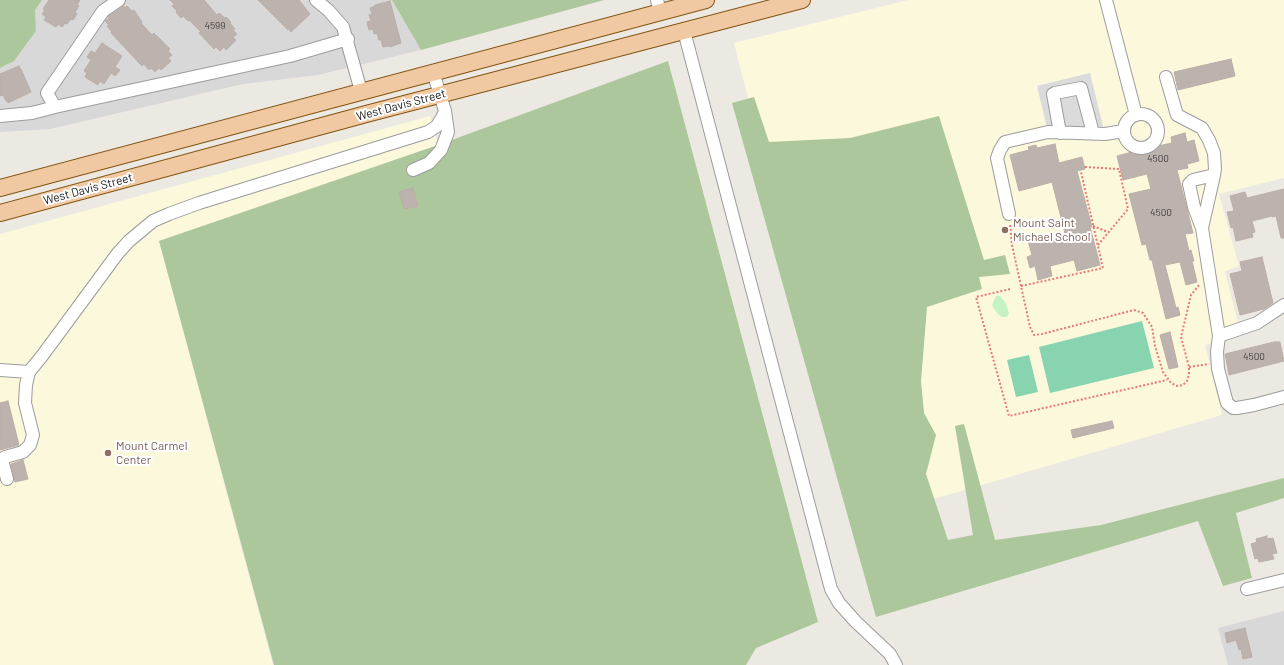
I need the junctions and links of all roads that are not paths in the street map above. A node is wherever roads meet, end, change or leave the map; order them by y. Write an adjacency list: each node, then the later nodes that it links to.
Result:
1 (119, 0): 13 (street)
2 (316, 0): 8 (street)
3 (706, 0): 6 (main road, West Davis Street)
4 (802, 0): 7 (main road, West Davis Street)
5 (1106, 0): 15 (street)
6 (659, 6): 9 (main road, West Davis Street)
7 (684, 31): 12 (main road, West Davis Street); 34 (street)
8 (348, 40): 11 (street); 13 (street)
9 (433, 72): 11 (main road, West Davis Street); 12 (street)
10 (1166, 77): 21 (street)
11 (361, 91): 22 (main road, West Davis Street)
12 (440, 95): 14 (street); 23 (main road, West Davis Street)
13 (55, 107): 16 (street)
14 (444, 111): 20 (street); 29 (street)
15 (1136, 115): 17 (street); 17 (street)
16 (0, 116)
17 (1124, 131): 19 (street)
18 (1060, 133): 19 (street); 19 (street); 24 (street)
19 (1093, 133)
20 (413, 170)
21 (1214, 175): 25 (street); 25 (street)
22 (0, 188)
23 (0, 213)
24 (1009, 214)
25 (1202, 228): 27 (street)
26 (1284, 305): 27 (street)
27 (1219, 336): 30 (street)
28 (0, 370): 29 (street)
29 (28, 372): 31 (street)
30 (1284, 396)
31 (7, 479)
32 (1284, 580): 33 (street)
33 (1247, 589)
34 (896, 665)

